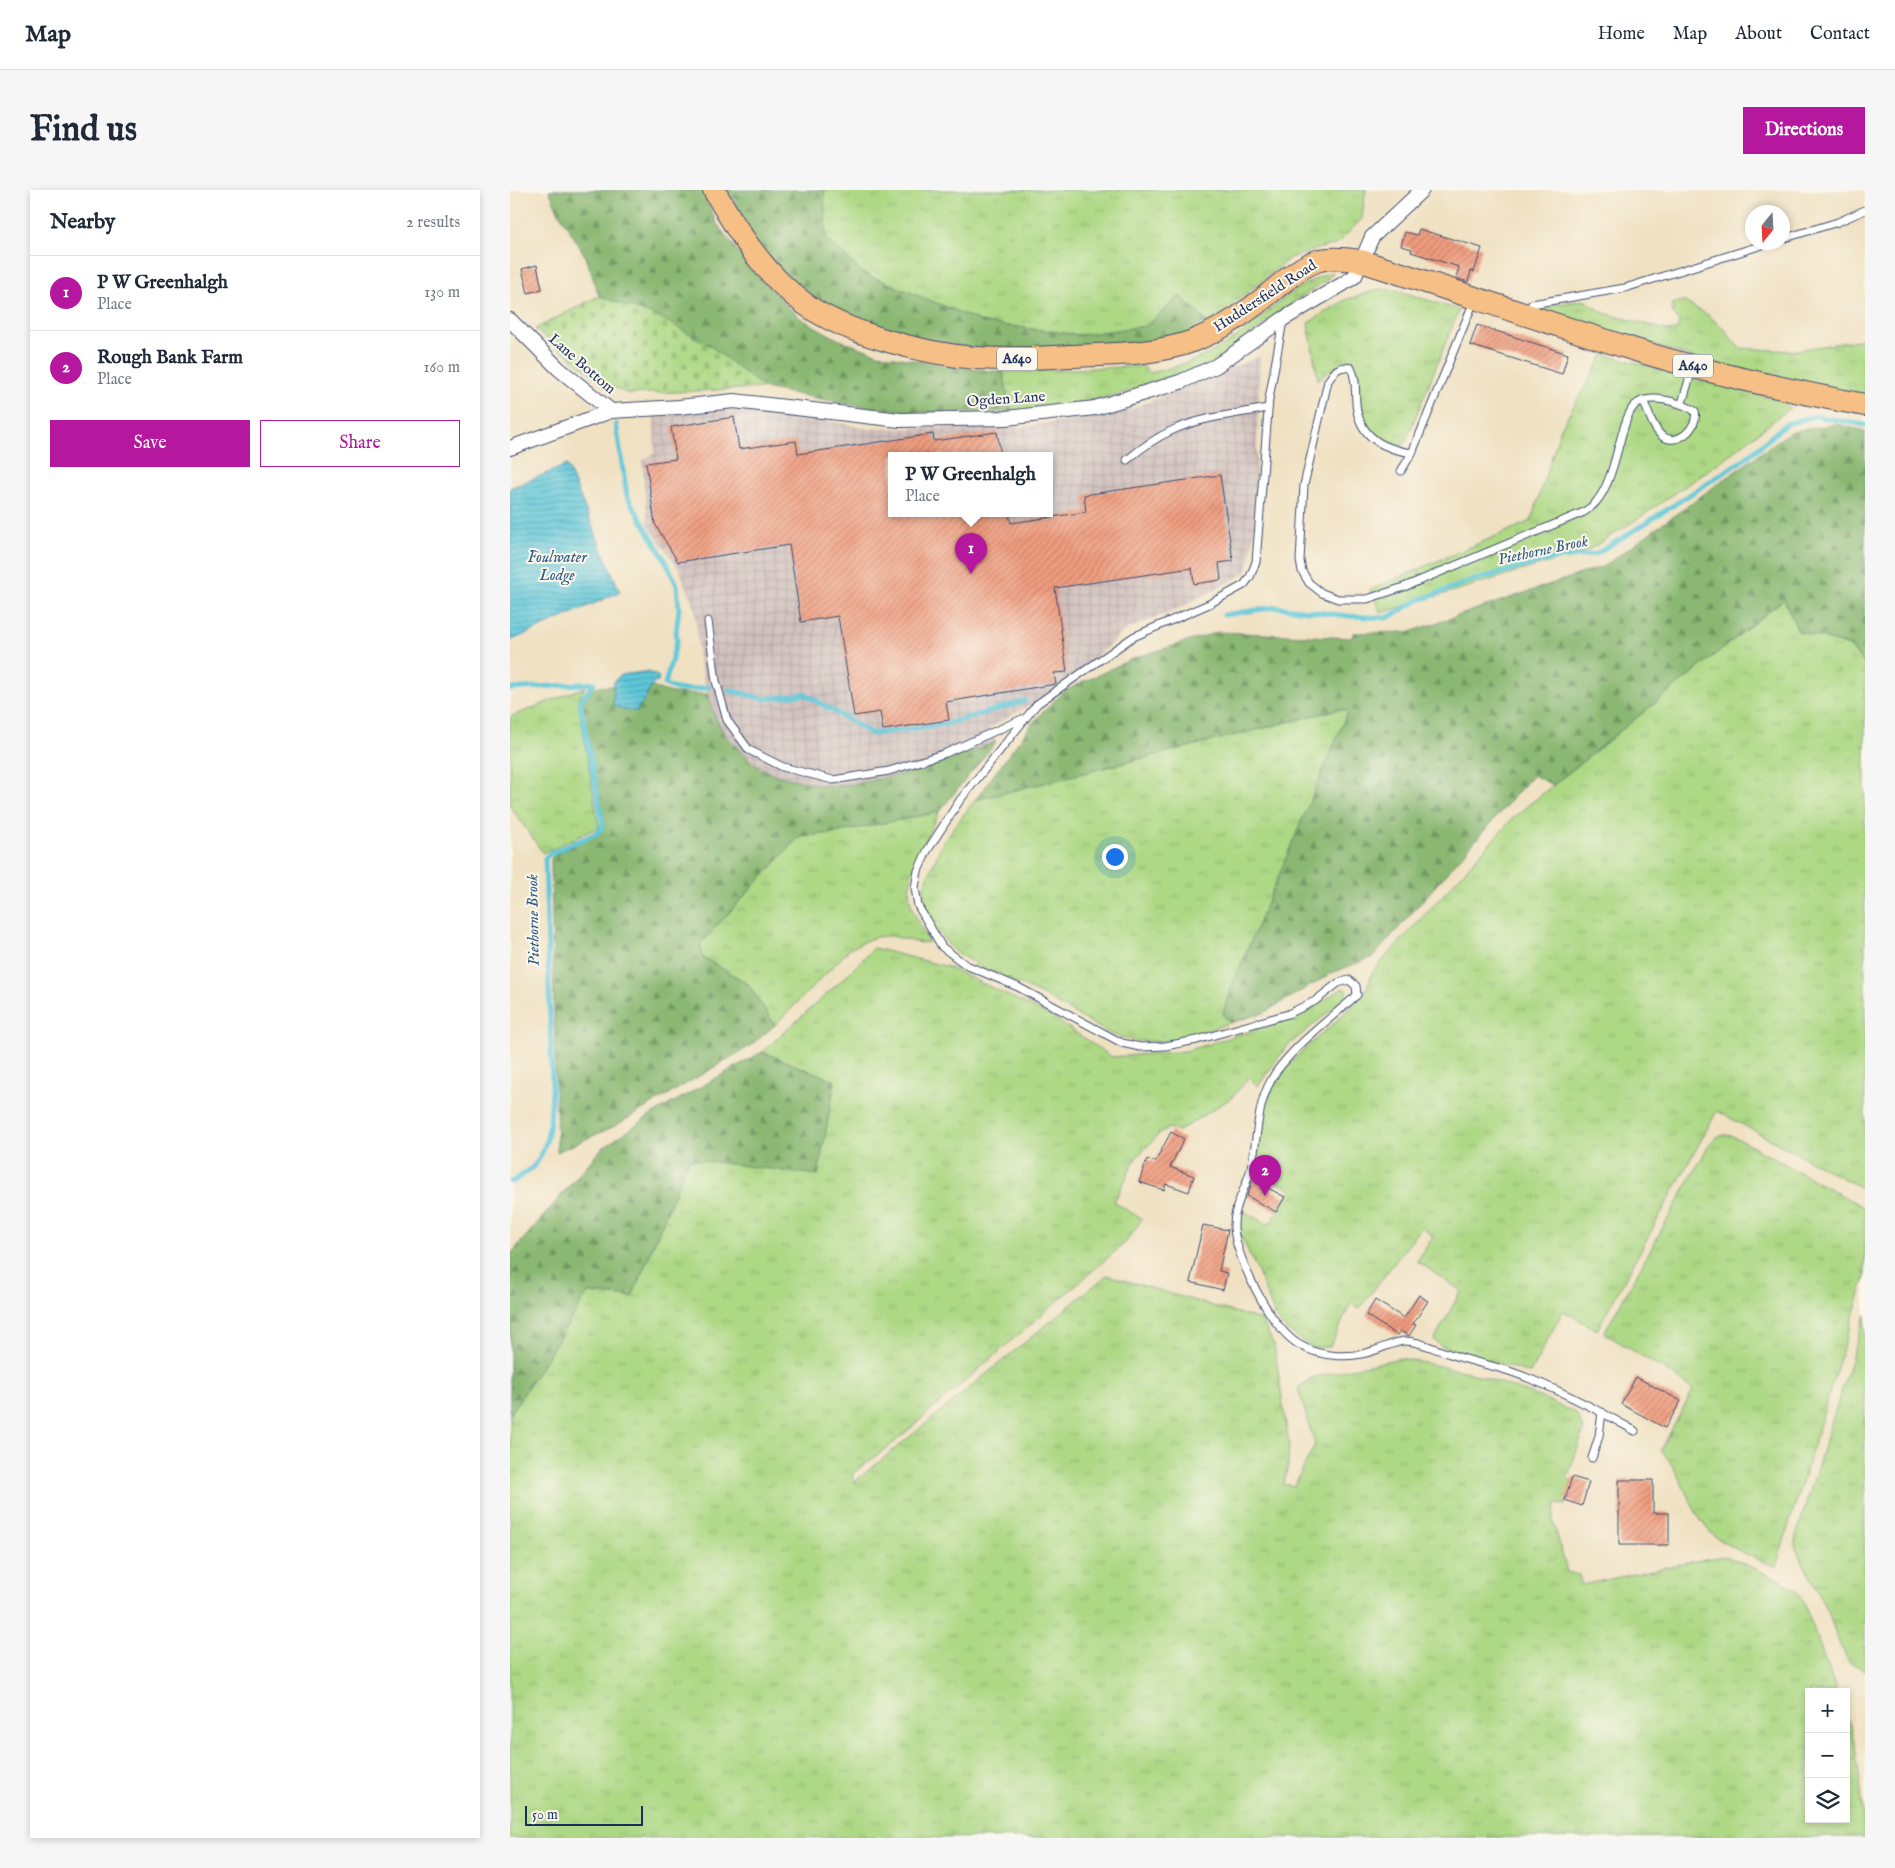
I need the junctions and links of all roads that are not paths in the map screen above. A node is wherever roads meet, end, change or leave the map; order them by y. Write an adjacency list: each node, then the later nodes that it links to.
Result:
1 (714, 190): 6 (main road, Huddersfield Road / A640)
2 (1422, 190): 6 (street, Ogden Lane)
3 (1865, 210): 4 (lane)
4 (1790, 237)
5 (1746, 250): 8 (lane)
6 (1361, 261): 7 (main road, Huddersfield Road / A640); 9 (street, Ogden Lane)
7 (1476, 297): 8 (main road, Huddersfield Road / A640); 18 (lane)
8 (1524, 314): 11 (main road, Huddersfield Road / A640)
9 (1283, 319): 15 (lane); 16 (street, Ogden Lane)
10 (510, 320): 16 (street, Lane Bottom)
11 (1694, 366): 13 (lane); 14 (main road, Huddersfield Road / A640)
12 (1643, 400): 13 (lane); 13 (lane); 18 (lane)
13 (1682, 403)
14 (1865, 405)
15 (1268, 408): 19 (lane); 22 (lane)
16 (611, 411): 17 (street, Ogden Lane)
17 (510, 448)
18 (1412, 453): 20 (lane)
19 (1127, 460)
20 (1401, 471)
21 (708, 621): 22 (lane)
22 (1024, 718): 23 (lane)
23 (1602, 1412): 24 (lane); 25 (lane)
24 (1635, 1432)
25 (1592, 1458)

